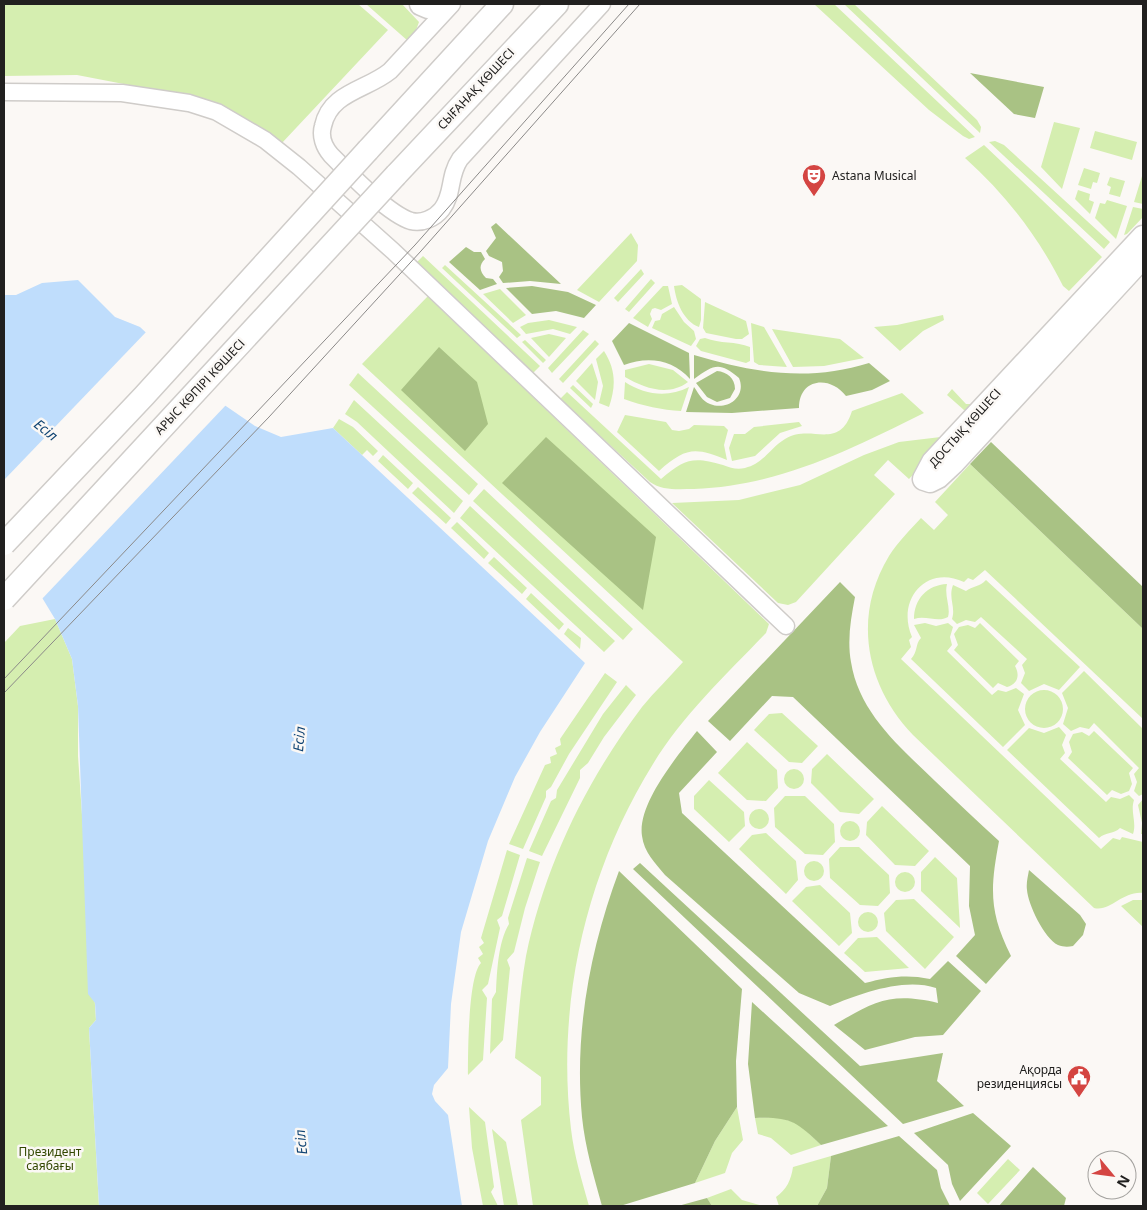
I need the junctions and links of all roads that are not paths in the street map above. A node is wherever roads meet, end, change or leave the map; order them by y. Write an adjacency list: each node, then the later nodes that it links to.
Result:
1 (421, 4): 2 (main road)
2 (447, 4)
3 (452, 4): 6 (street)
4 (502, 4): 11 (main road, bridge)
5 (557, 4): 8 (main road, СЫҒАНАҚ КӨШЕСІ)
6 (602, 4)
7 (4, 92): 13 (street)
8 (396, 175): 12 (main road, АРЫС КӨПІРІ КӨШЕСІ, bridge)
9 (1143, 237): 10 (main road, ДОСТЫҚ КӨШЕСІ)
10 (1143, 257)
11 (4, 544)
12 (4, 599)
13 (786, 626)

